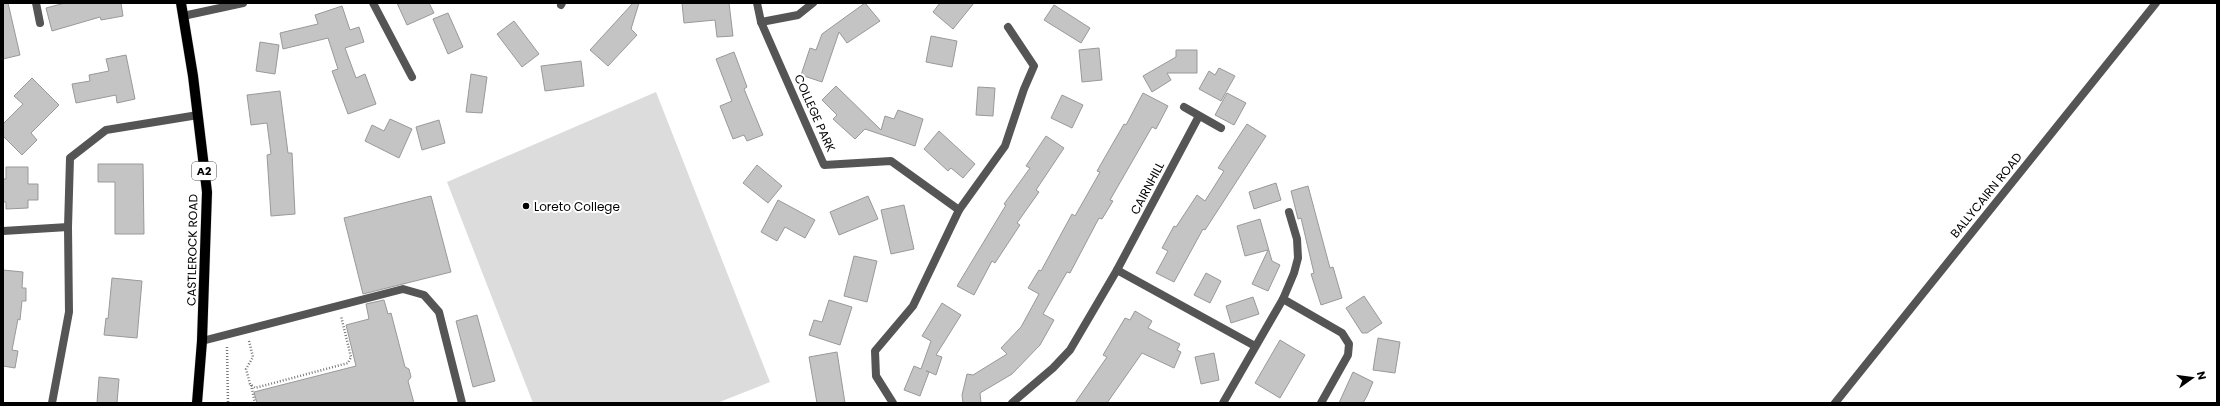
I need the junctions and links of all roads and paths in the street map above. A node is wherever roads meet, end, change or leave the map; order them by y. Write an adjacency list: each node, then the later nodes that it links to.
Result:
1 (36, 3): 10 (street)
2 (181, 3): 8 (main road, CASTLEROCK ROAD / A2)
3 (243, 3): 8 (street)
4 (373, 3): 12 (street)
5 (757, 3): 9 (street, COLLEGE PARK)
6 (814, 3): 9 (street)
7 (2156, 3): 38 (street, BALLYCAIRN ROAD)
8 (184, 16): 14 (main road, CASTLEROCK ROAD / A2)
9 (761, 22): 17 (street, COLLEGE PARK)
10 (40, 23)
11 (1008, 27): 17 (street)
12 (412, 77)
13 (1184, 107): 15 (street)
14 (198, 115): 19 (street); 25 (main road, CASTLEROCK ROAD / A2)
15 (1199, 116): 16 (street); 21 (street, CAIRNHILL)
16 (1221, 128)
17 (959, 210): 34 (street)
18 (1289, 212): 22 (street)
19 (68, 227): 20 (street); 29 (street)
20 (3, 231)
21 (1117, 270): 27 (street); 35 (street, CAIRNHILL)
22 (1283, 299): 27 (street); 37 (street)
23 (339, 310): 28 (path)
24 (244, 340): 28 (path)
25 (202, 341): 30 (main road, CASTLEROCK ROAD / A2); 33 (street)
26 (232, 344): 31 (path)
27 (1255, 346): 36 (street)
28 (250, 384): 32 (path)
29 (52, 403)
30 (197, 403)
31 (228, 403)
32 (255, 403)
33 (462, 403)
34 (893, 403)
35 (1012, 403)
36 (1223, 403)
37 (1321, 403)
38 (1835, 403)

